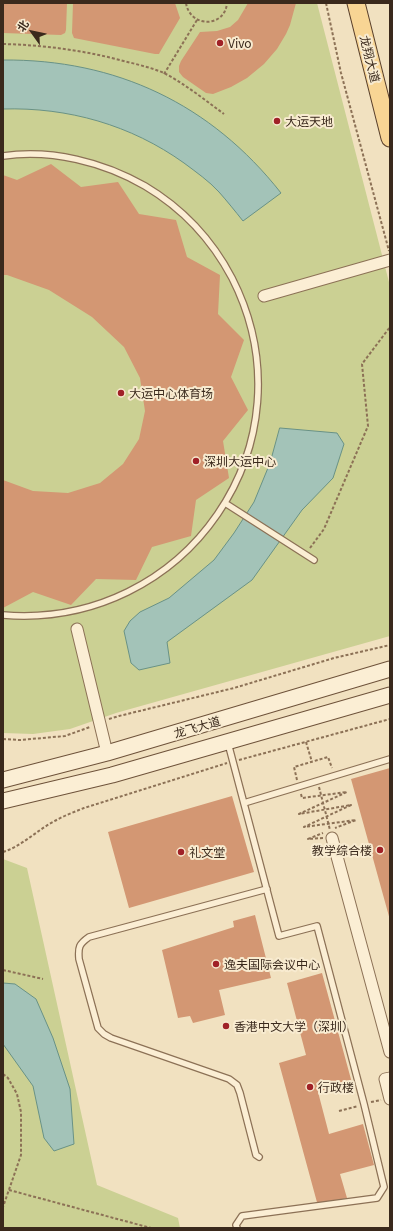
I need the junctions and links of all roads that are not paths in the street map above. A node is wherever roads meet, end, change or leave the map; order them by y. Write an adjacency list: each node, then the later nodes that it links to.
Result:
1 (356, 3): 2 (main road, 龙翔大道)
2 (390, 138)
3 (3, 156): 6 (lane)
4 (390, 260): 5 (street)
5 (264, 296)
6 (225, 503): 7 (lane); 8 (lane)
7 (314, 560)
8 (3, 615)
9 (77, 629): 13 (street)
10 (390, 669): 13 (main road, 龙飞大道)
11 (390, 695): 12 (main road, 龙飞大道)
12 (228, 742): 16 (main road, 龙飞大道); 17 (lane)
13 (107, 753): 15 (main road, 龙飞大道)
14 (390, 759): 17 (lane)
15 (3, 780)
16 (3, 801)
17 (244, 802): 19 (lane)
18 (331, 834): 20 (street)
19 (267, 889): 23 (lane); 24 (lane)
20 (390, 1052)
21 (390, 1078): 22 (street)
22 (390, 1098)
23 (259, 1157)
24 (237, 1228)

